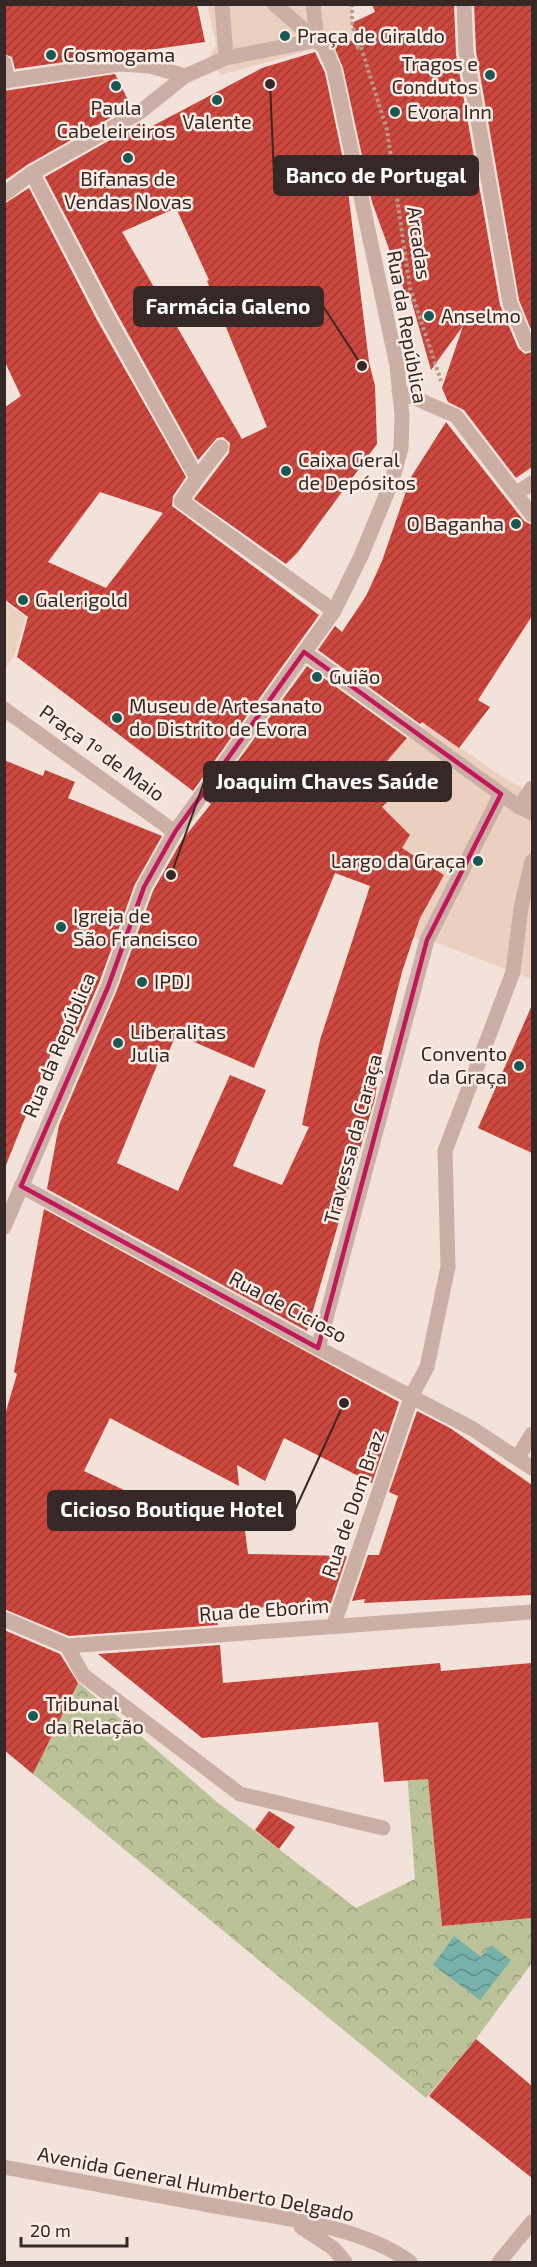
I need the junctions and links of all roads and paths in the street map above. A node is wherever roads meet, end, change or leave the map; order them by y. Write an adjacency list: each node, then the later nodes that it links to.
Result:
1 (222, 4): 7 (street)
2 (274, 4): 6 (street)
3 (313, 4): 6 (street)
4 (352, 4): 15 (path, Arcadas)
5 (464, 4): 13 (street)
6 (317, 40): 7 (street); 14 (street, Rua da República)
7 (226, 58): 9 (street)
8 (4, 63): 10 (street)
9 (185, 76): 10 (street); 11 (street)
10 (6, 81)
11 (32, 173): 12 (street); 17 (street)
12 (4, 194)
13 (527, 344)
14 (399, 391): 15 (street); 21 (street, Rua da República)
15 (456, 417): 19 (street)
16 (220, 447): 17 (street)
17 (197, 478): 21 (street)
18 (532, 483): 19 (street)
19 (517, 493): 20 (street)
20 (532, 515)
21 (334, 610): 22 (street, Rua da República)
22 (304, 652): 25 (street); 27 (street, Rua da República)
23 (4, 709): 27 (street, Praça 1º de Maio)
24 (532, 788): 26 (street)
25 (501, 794): 26 (street); 31 (street, Travessa da Caraça)
26 (526, 810)
27 (175, 832): 29 (street, Rua da República)
28 (532, 861): 32 (street, Rua de Dom Braz)
29 (21, 1186): 30 (street, Rua da República); 31 (street, Rua de Cicioso)
30 (4, 1227)
31 (318, 1348): 32 (street, Rua de Cicioso)
32 (412, 1395): 34 (street, Rua de Cicioso); 38 (street, Rua de Dom Braz)
33 (532, 1434): 34 (street)
34 (518, 1457): 35 (street, Rua de Cicioso)
35 (532, 1468)
36 (532, 1612): 38 (street, Rua de Eborim)
37 (4, 1619): 39 (street, Rua de Eborim)
38 (333, 1627): 39 (street, Rua de Eborim)
39 (67, 1646): 40 (street)
40 (383, 1828)
41 (4, 2167): 42 (street, Avenida General Humberto Delgado)
42 (290, 2220): 45 (street); 46 (street, Avenida General Humberto Delgado)
43 (532, 2222): 44 (street)
44 (522, 2234): 47 (street); 48 (street)
45 (345, 2262)
46 (410, 2262)
47 (488, 2262)
48 (499, 2262)

